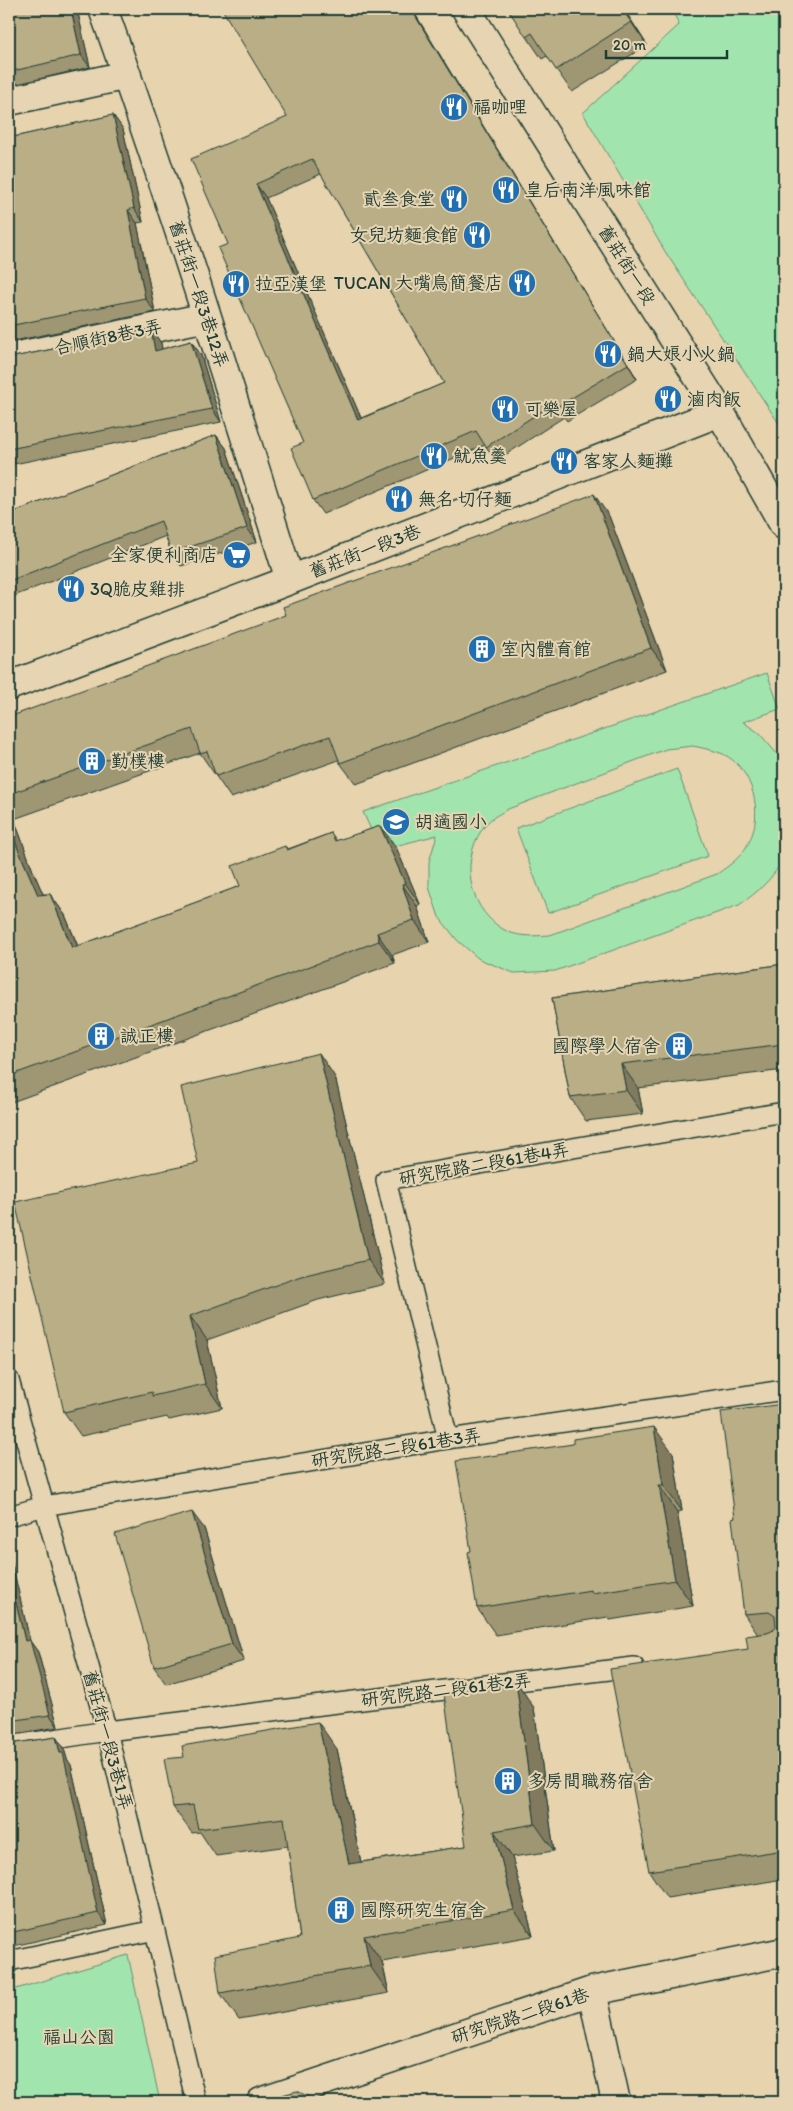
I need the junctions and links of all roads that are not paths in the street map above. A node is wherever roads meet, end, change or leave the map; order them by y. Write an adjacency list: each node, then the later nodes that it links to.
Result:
1 (103, 9): 3 (street, 舊莊街一段3巷12弄)
2 (466, 9): 7 (street, 舊莊街一段)
3 (127, 75): 4 (street); 5 (street, 舊莊街一段3巷12弄)
4 (9, 101)
5 (207, 317): 6 (street, 合順街8巷3弄); 9 (street, 舊莊街一段3巷12弄)
6 (9, 358)
7 (720, 412): 8 (street, 舊莊街一段); 9 (street, 舊莊街一段3巷)
8 (784, 525)
9 (290, 580): 10 (street, 舊莊街一段3巷)
10 (9, 686)
11 (784, 1112): 14 (lane, 研究院路二段61巷4弄)
12 (9, 1380): 15 (lane, 舊莊街一段3巷1弄)
13 (784, 1390): 14 (lane, 研究院路二段61巷3弄)
14 (448, 1438): 15 (lane, 研究院路二段61巷3弄)
15 (44, 1506): 16 (lane, 研究院路二段61巷3弄); 18 (lane, 舊莊街一段3巷1弄)
16 (9, 1516)
17 (647, 1666): 18 (lane, 研究院路二段61巷2弄)
18 (107, 1731): 19 (lane, 研究院路二段61巷2弄); 20 (lane, 舊莊街一段3巷1弄)
19 (9, 1746)
20 (155, 1930): 22 (lane); 24 (lane, 舊莊街一段3巷1弄)
21 (784, 1952): 23 (street, 研究院路二段61巷)
22 (9, 1961)
23 (592, 1992): 25 (street, 研究院路二段61巷); 26 (street)
24 (196, 2102)
25 (261, 2102)
26 (616, 2102)

